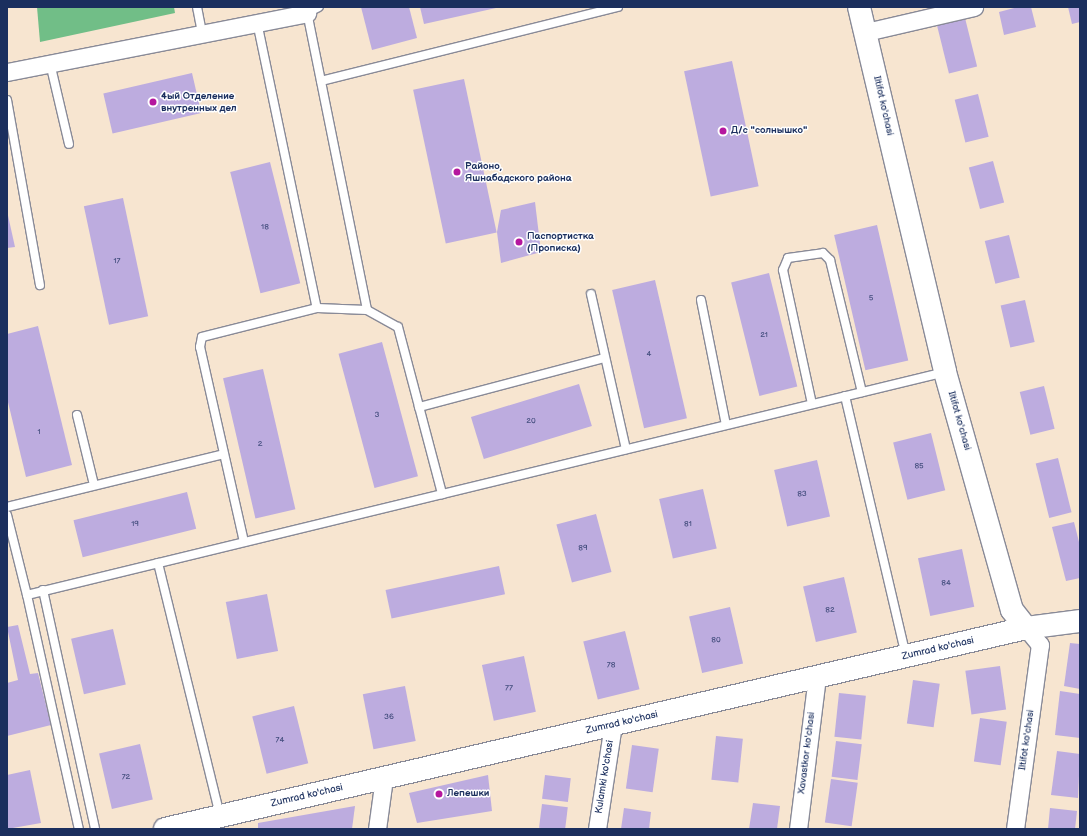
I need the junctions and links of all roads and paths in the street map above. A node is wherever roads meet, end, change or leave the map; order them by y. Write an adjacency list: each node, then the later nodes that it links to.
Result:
1 (197, 7): 8 (lane)
2 (618, 7): 11 (lane)
3 (859, 7): 7 (street, Iltifot ko'chasi)
4 (974, 7): 7 (street)
5 (311, 9): 6 (street); 11 (lane)
6 (257, 22): 8 (street); 17 (lane)
7 (866, 32): 20 (street, Iltifot ko'chasi)
8 (202, 33): 9 (street)
9 (50, 63): 10 (street); 13 (lane)
10 (7, 72)
11 (321, 81): 18 (lane)
12 (7, 100): 14 (lane)
13 (69, 144)
14 (40, 285)
15 (591, 294): 19 (lane)
16 (702, 300): 26 (lane)
17 (317, 308): 18 (lane); 28 (lane)
18 (367, 310): 24 (lane)
19 (605, 358): 24 (lane); 27 (lane)
20 (945, 372): 21 (lane); 38 (street, Iltifot ko'chasi)
21 (862, 392): 22 (lane); 23 (lane)
22 (845, 396): 23 (lane); 39 (lane)
23 (812, 404): 26 (lane)
24 (419, 407): 30 (lane)
25 (77, 415): 29 (lane)
26 (726, 425): 27 (lane)
27 (626, 449): 30 (lane)
28 (224, 454): 29 (lane); 33 (lane)
29 (94, 486): 31 (lane)
30 (442, 494): 33 (lane)
31 (7, 507)
32 (7, 515): 36 (lane)
33 (244, 542): 34 (lane)
34 (158, 563): 35 (lane); 43 (lane)
35 (43, 590): 36 (lane); 45 (lane)
36 (27, 595): 44 (lane)
37 (1080, 621): 38 (street, Zumrad ko'chasi)
38 (1026, 628): 39 (street, Zumrad ko'chasi); 50 (street, Iltifot ko'chasi)
39 (906, 656): 40 (street, Zumrad ko'chasi)
40 (816, 676): 41 (street, Zumrad ko'chasi); 49 (street, Xavastkor ko'chasi)
41 (613, 725): 42 (street, Zumrad ko'chasi); 48 (street, Kulamki ko'chasi)
42 (384, 778): 43 (street, Zumrad ko'chasi); 47 (street)
43 (220, 816): 46 (street, Zumrad ko'chasi)
44 (79, 829)
45 (95, 829)
46 (165, 829)
47 (377, 829)
48 (597, 829)
49 (798, 829)
50 (1015, 829)

